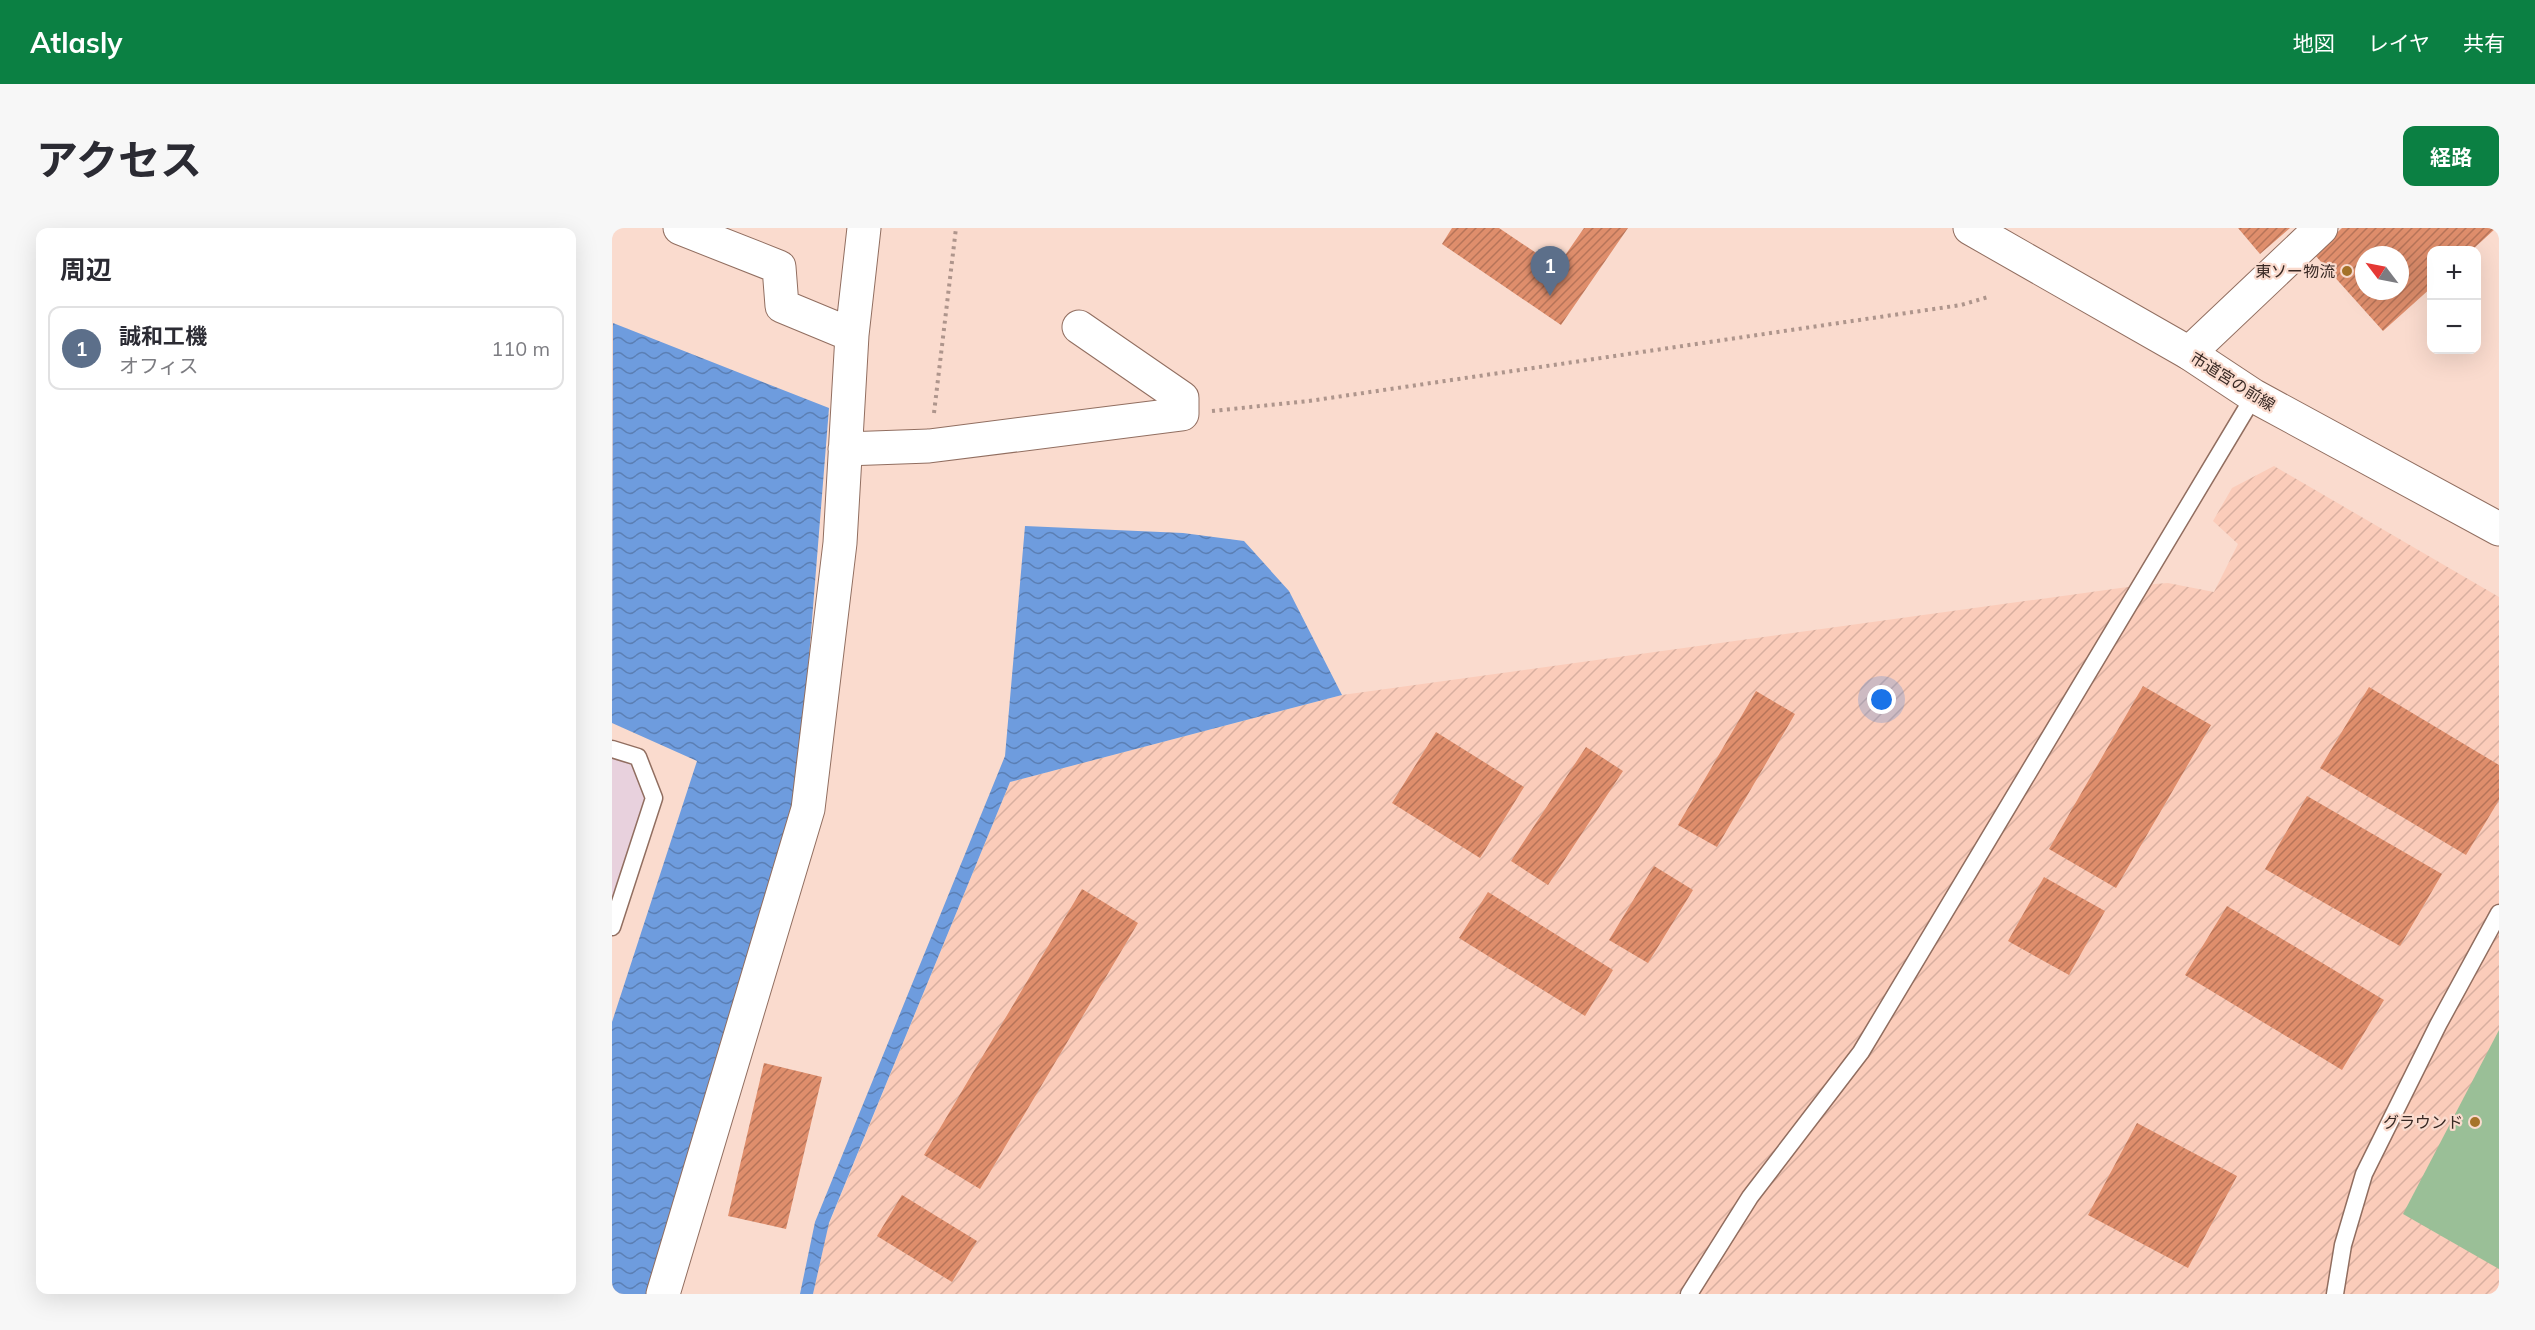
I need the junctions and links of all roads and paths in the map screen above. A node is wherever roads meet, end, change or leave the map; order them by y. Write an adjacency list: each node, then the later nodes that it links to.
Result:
1 (680, 228): 8 (street)
2 (864, 228): 8 (street)
3 (956, 228): 12 (path)
4 (1970, 228): 9 (street, 市道宮の前線)
5 (2321, 228): 9 (street)
6 (1988, 297): 11 (path)
7 (1079, 327): 11 (street)
8 (852, 334): 13 (street)
9 (2188, 353): 10 (street, 市道宮の前線)
10 (2254, 396): 14 (street, 市道宮の前線); 19 (lane)
11 (1182, 414): 12 (street)
12 (929, 446): 13 (street)
13 (845, 449): 18 (street)
14 (2499, 529)
15 (612, 749): 17 (lane)
16 (2499, 913): 20 (lane)
17 (612, 927)
18 (663, 1294)
19 (1689, 1294)
20 (2335, 1294)

